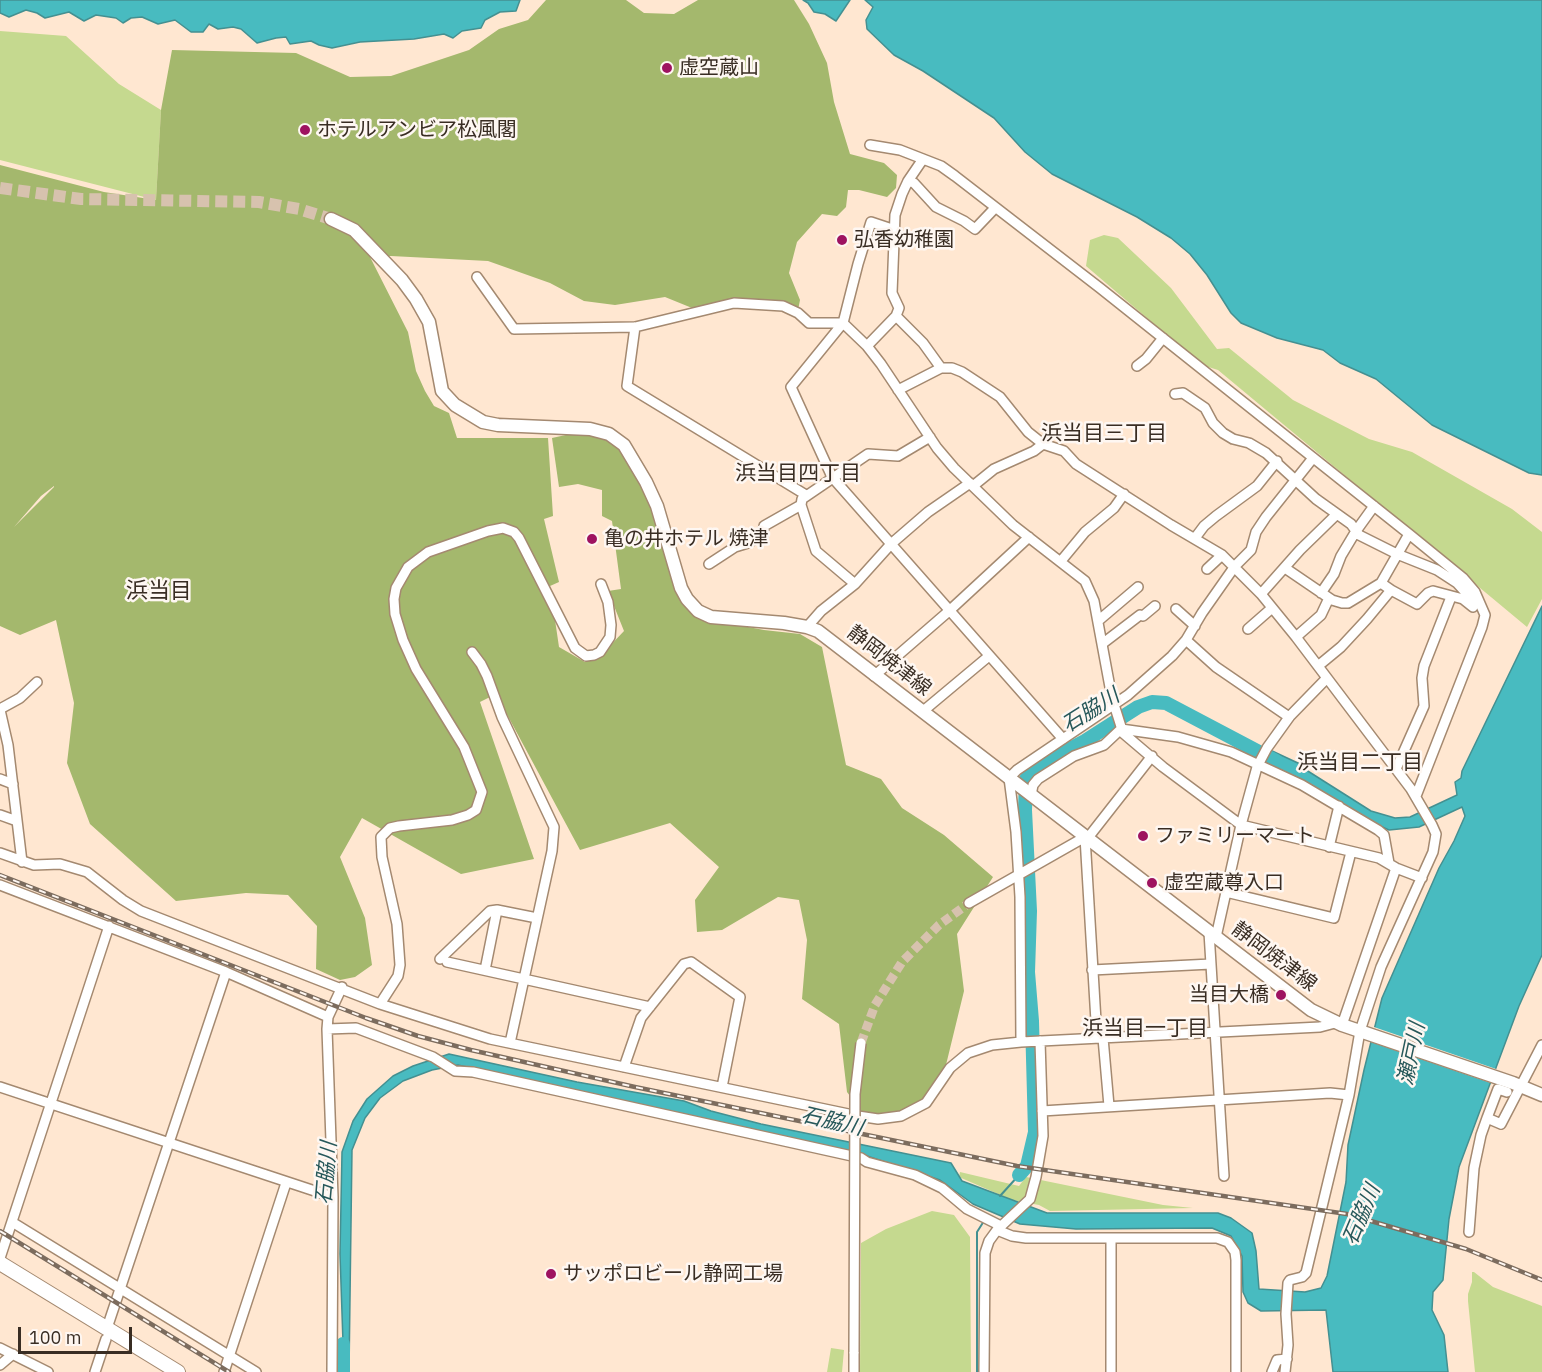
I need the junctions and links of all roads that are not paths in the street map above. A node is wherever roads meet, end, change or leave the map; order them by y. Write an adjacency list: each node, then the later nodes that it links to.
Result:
1 (870, 145): 2 (street)
2 (923, 159): 3 (street); 4 (street)
3 (908, 181): 4 (street); 6 (street)
4 (995, 208): 11 (street)
5 (331, 219): 58 (main road, 静岡焼津線)
6 (895, 230): 8 (street); 9 (street)
7 (477, 277): 10 (street)
8 (896, 316): 12 (street); 14 (street)
9 (843, 323): 10 (street); 12 (street); 21 (street)
10 (635, 327): 25 (street)
11 (1163, 338): 13 (street); 19 (street)
12 (867, 346): 15 (street)
13 (1137, 366)
14 (941, 368): 15 (street); 18 (street)
15 (898, 390): 17 (street)
16 (1175, 394): 20 (street)
17 (930, 437): 21 (street); 23 (street)
18 (1043, 444): 23 (street); 24 (street)
19 (1313, 458): 22 (street); 27 (street)
20 (1277, 461): 22 (street); 32 (street)
21 (832, 477): 25 (street); 33 (street)
22 (1295, 479): 28 (street); 38 (street)
23 (971, 484): 31 (street); 33 (street)
24 (1124, 494): 32 (street); 36 (street)
25 (806, 495): 26 (street)
26 (801, 505): 37 (street); 43 (street)
27 (1374, 506): 29 (street); 30 (street)
28 (1337, 514): 29 (street); 39 (street)
29 (1356, 531): 34 (street); 46 (street)
30 (1409, 534): 34 (street); 55 (street)
31 (1029, 537): 36 (street); 54 (street)
32 (1195, 538): 35 (street)
33 (891, 544): 43 (street); 54 (street)
34 (1399, 554): 41 (street); 51 (street)
35 (1222, 555): 38 (street); 40 (street)
36 (1061, 561): 56 (street)
37 (709, 564)
38 (1235, 566): 47 (street); 57 (street)
39 (1284, 568): 46 (street); 47 (street)
40 (1207, 569)
41 (1381, 583): 45 (street); 49 (street)
42 (601, 584): 109 (street)
43 (855, 584): 58 (street)
44 (1138, 586): 56 (street)
45 (1390, 590): 48 (street); 65 (street)
46 (1321, 592): 49 (street)
47 (1261, 594): 52 (street)
48 (1452, 597): 51 (street); 78 (street)
49 (1329, 598): 60 (street)
50 (1155, 606): 62 (street)
51 (1473, 606): 55 (street)
52 (1272, 608): 59 (street); 60 (street)
53 (1176, 609): 57 (street)
54 (949, 611): 64 (street); 66 (street)
55 (1485, 615): 83 (street)
56 (1098, 621): 62 (street)
57 (1195, 626): 61 (street)
58 (807, 627): 66 (main road, 静岡焼津線)
59 (1248, 630)
60 (1296, 637): 65 (street)
61 (1186, 640): 69 (street); 72 (street)
62 (1102, 644): 69 (street)
63 (472, 652): 100 (street)
64 (989, 656): 71 (street); 74 (street)
65 (1318, 666): 67 (street)
66 (874, 676): 71 (main road, 静岡焼津線)
67 (1327, 678): 72 (street); 78 (street)
68 (37, 682): 70 (street)
69 (1113, 704): 73 (street); 74 (street)
70 (0, 710): 75 (street)
71 (922, 712): 80 (main road, 静岡焼津線)
72 (1289, 717): 77 (street)
73 (1121, 729): 76 (street); 77 (street); 82 (street)
74 (1062, 739): 80 (street)
75 (4, 744): 81 (street)
76 (1152, 756): 87 (street); 88 (street)
77 (1258, 763): 84 (street); 87 (street)
78 (1396, 769): 83 (street)
79 (0, 779): 81 (street)
80 (1013, 781): 82 (main road, 静岡焼津線); 94 (street)
81 (13, 784): 86 (street)
82 (1030, 795): 88 (main road, 静岡焼津線)
83 (1416, 796): 95 (street)
84 (1339, 806): 89 (street); 93 (street)
85 (0, 815): 86 (street)
86 (17, 821): 92 (street)
87 (1241, 825): 89 (street); 97 (street)
88 (1086, 838): 94 (street); 102 (main road, 静岡焼津線); 105 (street)
89 (1329, 847): 90 (street)
90 (1351, 852): 93 (street); 97 (street)
91 (0, 853): 92 (street)
92 (22, 862): 108 (street)
93 (1392, 866): 95 (street); 112 (street)
94 (1021, 874): 98 (street); 118 (street)
95 (1422, 878): 115 (street)
96 (0, 885): 101 (street)
97 (1226, 892): 102 (street)
98 (969, 903)
99 (498, 910): 100 (street); 104 (street); 104 (street)
100 (537, 918): 107 (street)
101 (109, 926): 106 (street); 129 (street)
102 (1213, 935): 103 (street); 112 (main road, 静岡焼津線)
103 (1211, 964): 105 (street); 114 (street)
104 (485, 970): 107 (street)
105 (1092, 970): 116 (street)
106 (226, 972): 111 (street); 133 (street)
107 (524, 979): 110 (street); 119 (street)
108 (342, 987): 109 (street); 111 (street)
109 (380, 1004): 119 (street)
110 (650, 1007): 122 (street); 123 (street)
111 (328, 1017): 113 (street)
112 (1339, 1024): 114 (street); 115 (main road, 静岡焼津線)
113 (327, 1029): 136 (street); 138 (street)
114 (1214, 1032): 116 (street); 128 (street)
115 (1363, 1032): 124 (main road, 静岡焼津線); 126 (street)
116 (1100, 1038): 117 (street); 130 (street)
117 (1040, 1041): 118 (street); 131 (street)
118 (1021, 1042): 123 (street)
119 (510, 1043): 122 (street)
120 (861, 1043): 158 (street, bridge)
121 (1542, 1045): 124 (street)
122 (624, 1067): 123 (street)
123 (722, 1087)
124 (1514, 1087): 127 (main road, 静岡焼津線); 132 (street); 132 (street)
125 (0, 1088): 129 (street)
126 (1348, 1095): 128 (street); 149 (street)
127 (1542, 1095)
128 (1219, 1100): 130 (street); 134 (street)
129 (50, 1104): 133 (street); 137 (street)
130 (1109, 1106): 131 (street)
131 (1042, 1111): 138 (street)
132 (1487, 1118): 139 (street)
133 (168, 1143): 135 (street); 144 (street)
134 (1224, 1176)
135 (286, 1183): 136 (street); 148 (street)
136 (333, 1197): 157 (street)
137 (12, 1222): 141 (street); 144 (street)
138 (999, 1228): 140 (street); 159 (street)
139 (1469, 1232)
140 (1112, 1238): 160 (street); 161 (street)
141 (0, 1258)
142 (0, 1263): 145 (highway)
143 (0, 1274): 145 (highway)
144 (120, 1288): 145 (street); 148 (street)
145 (107, 1334): 152 (street); 153 (highway); 154 (highway)
146 (0, 1348): 147 (street)
147 (13, 1354): 150 (street); 151 (street)
148 (230, 1356): 155 (street); 156 (street)
149 (1287, 1359): 162 (street); 163 (street)
150 (0, 1365)
151 (48, 1372)
152 (95, 1372)
153 (160, 1372)
154 (178, 1372)
155 (224, 1372)
156 (256, 1372)
157 (332, 1372)
158 (854, 1372)
159 (984, 1372)
160 (1111, 1372)
161 (1236, 1372)
162 (1272, 1372)
163 (1285, 1372)

